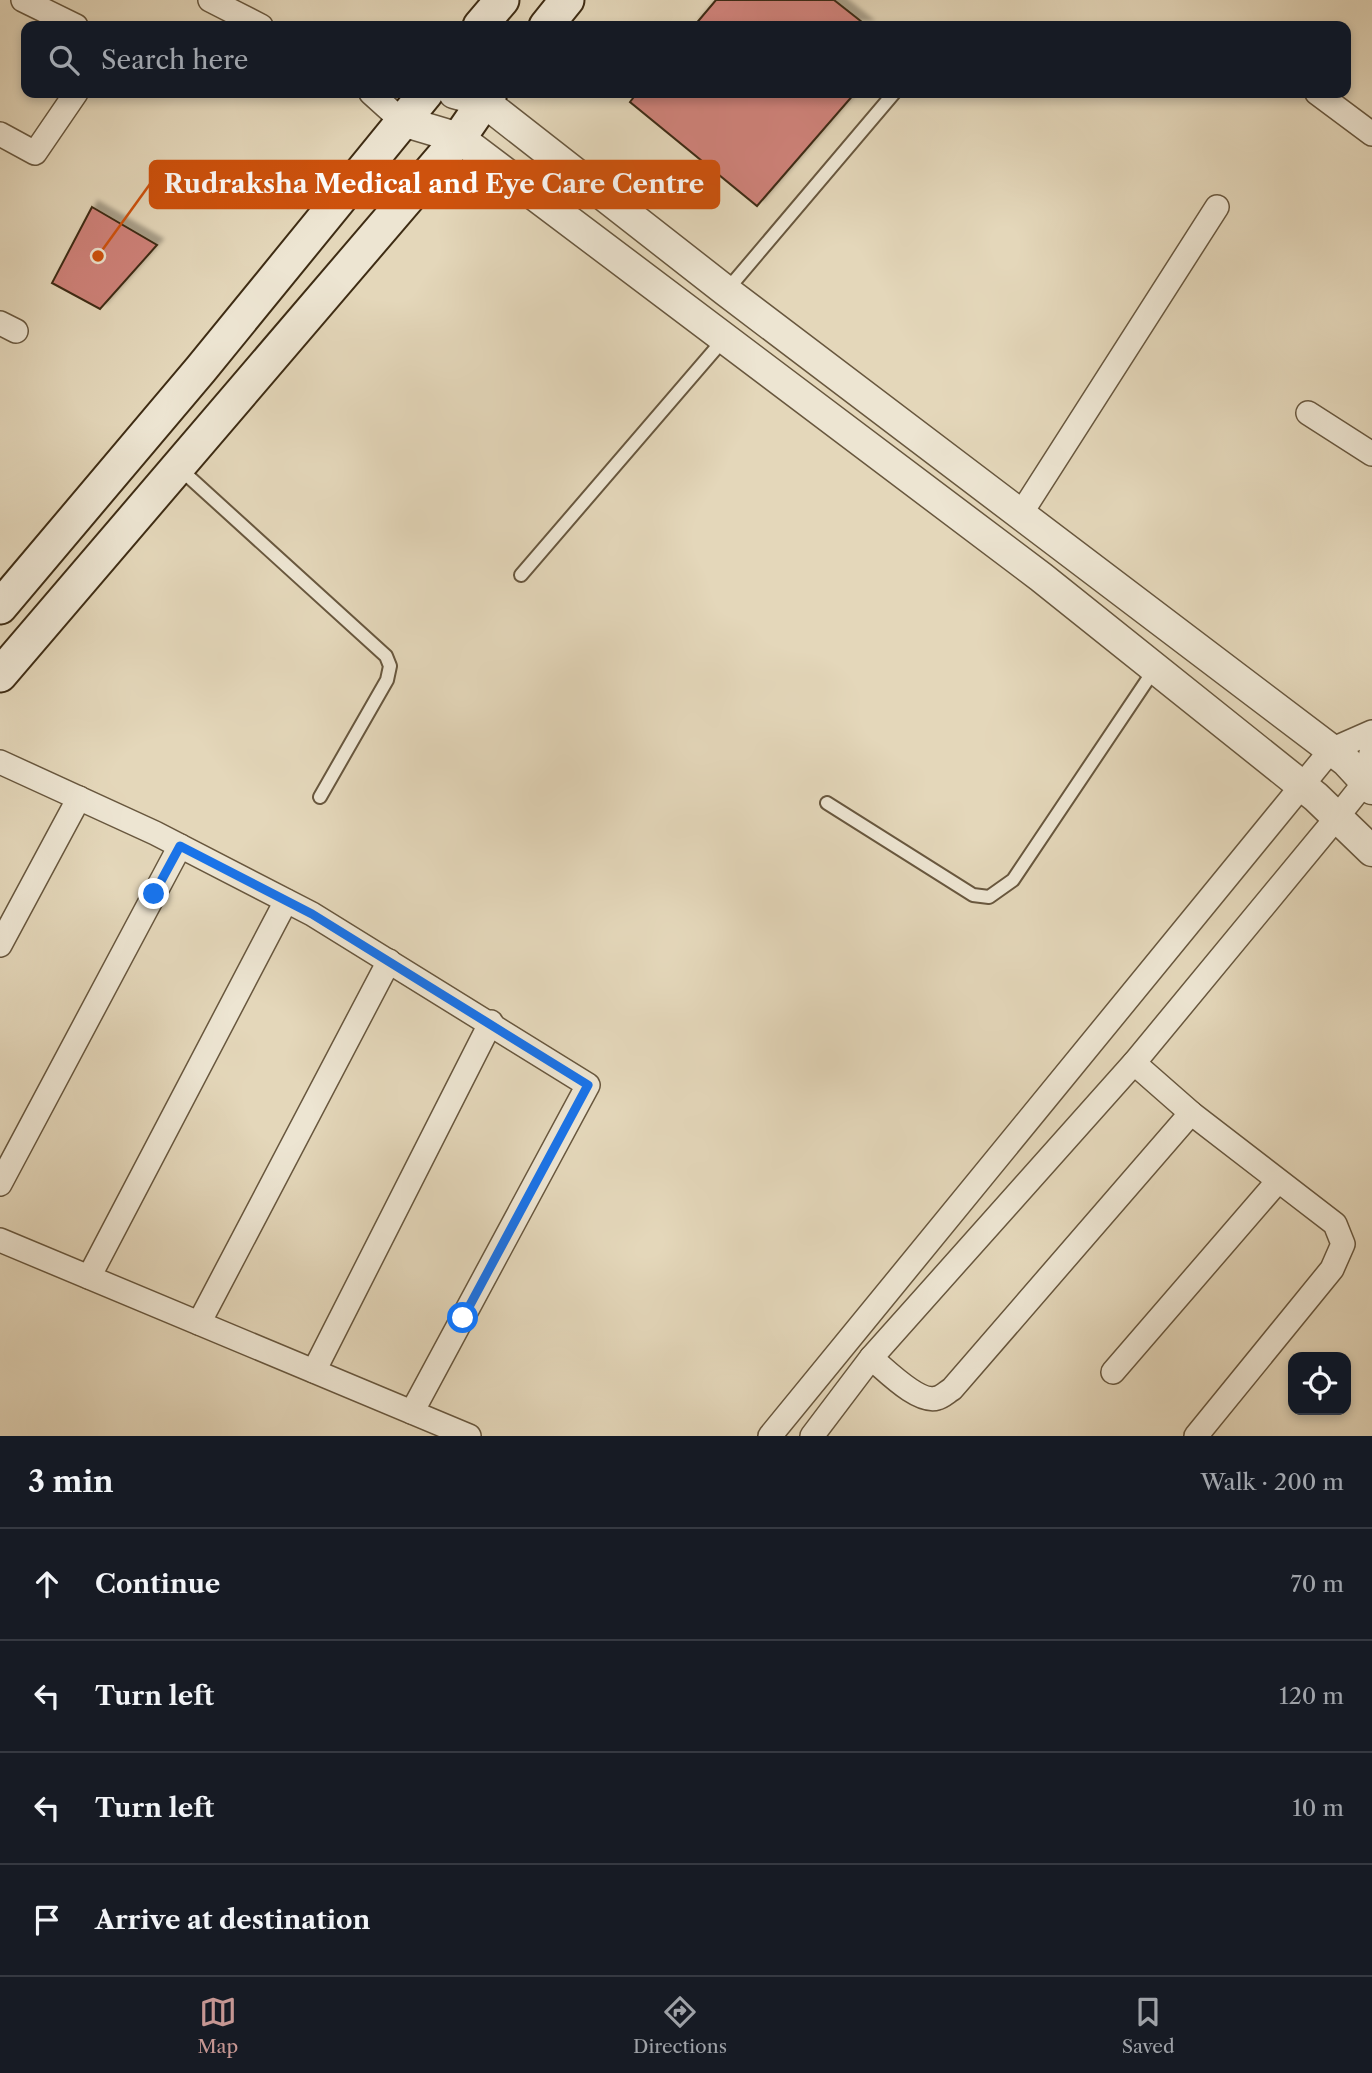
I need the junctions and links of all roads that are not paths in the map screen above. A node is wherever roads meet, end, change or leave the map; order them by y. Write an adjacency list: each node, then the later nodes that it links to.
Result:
1 (23, 0): 5 (street)
2 (210, 0): 6 (street)
3 (502, 0): 7 (main road)
4 (568, 0): 8 (main road)
5 (66, 21)
6 (251, 21)
7 (484, 21)
8 (550, 21)
9 (73, 98): 17 (street)
10 (377, 98): 16 (street)
11 (422, 98): 16 (main road)
12 (475, 98): 19 (main road)
13 (479, 98): 21 (street)
14 (890, 98): 21 (lane)
15 (1324, 98): 18 (street)
16 (402, 121): 19 (street); 28 (main road)
17 (0, 134)
18 (1372, 134)
19 (459, 138): 22 (street); 25 (main road)
20 (1217, 207): 26 (street)
21 (726, 291): 26 (street)
22 (725, 338): 27 (lane); 29 (street)
23 (1308, 413): 24 (street)
24 (1372, 454)
25 (178, 467): 30 (main road); 37 (lane)
26 (1020, 515): 33 (street)
27 (521, 575)
28 (0, 607)
29 (1154, 670): 36 (street); 39 (lane)
30 (0, 675)
31 (1372, 732): 33 (street)
32 (1372, 748): 35 (street)
33 (1331, 750): 35 (street); 36 (street)
34 (0, 762): 38 (street)
35 (1369, 785): 40 (street)
36 (1301, 786): 40 (street); 59 (street)
37 (320, 797)
38 (79, 798): 41 (street); 44 (street)
39 (827, 803)
40 (1338, 816): 42 (street); 47 (street)
41 (180, 846): 43 (street); 50 (street)
42 (1372, 851)
43 (286, 901): 45 (street); 52 (street)
44 (0, 945)
45 (389, 961): 46 (street); 53 (street)
46 (491, 1023): 55 (street); 57 (street)
47 (1134, 1063): 48 (street); 54 (street)
48 (1191, 1113): 49 (street); 54 (street)
49 (1278, 1181): 56 (street); 61 (street)
50 (0, 1184)
51 (0, 1240): 52 (street)
52 (89, 1277): 53 (street)
53 (199, 1323): 55 (street)
54 (871, 1358): 60 (street)
55 (314, 1371): 57 (street)
56 (1113, 1373)
57 (412, 1412): 58 (street)
58 (456, 1433)
59 (770, 1436)
60 (812, 1436)
61 (1196, 1436)

